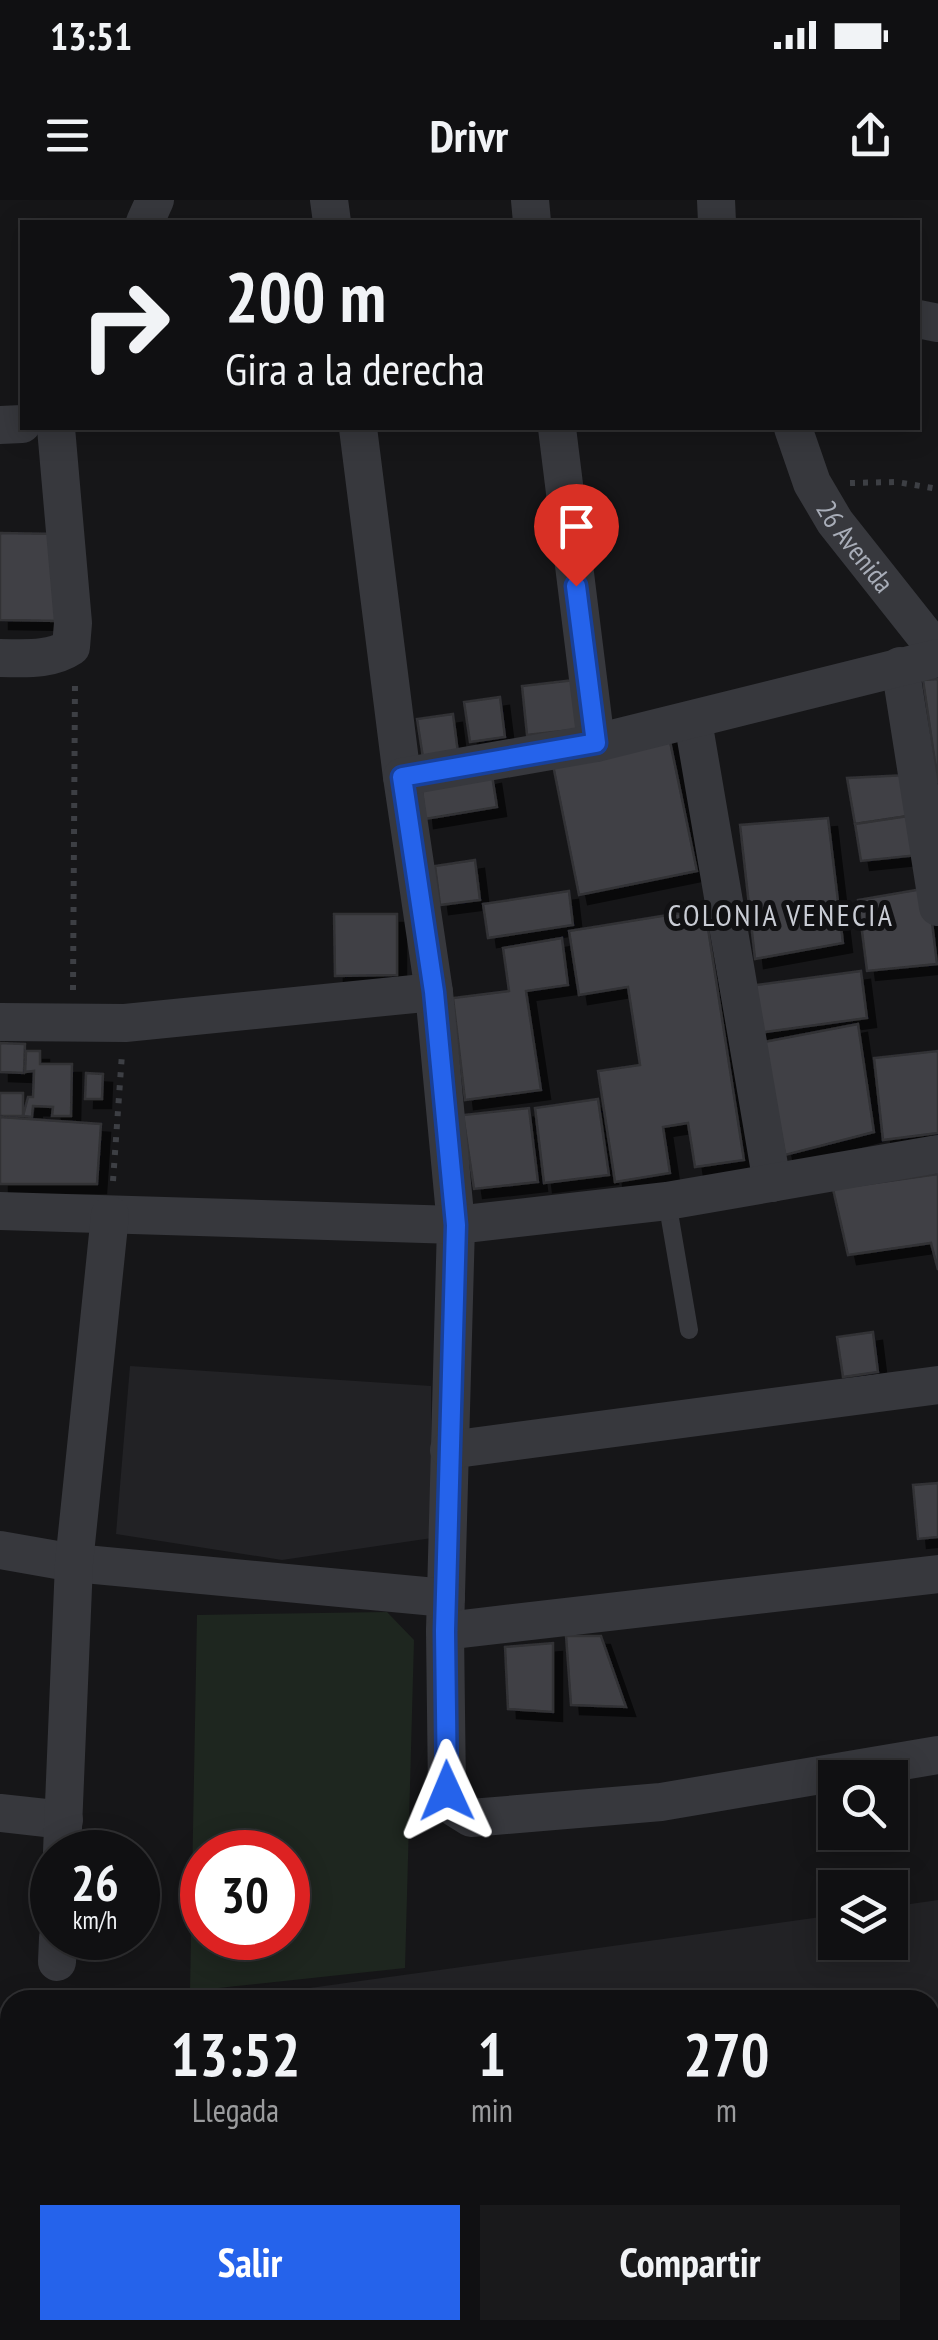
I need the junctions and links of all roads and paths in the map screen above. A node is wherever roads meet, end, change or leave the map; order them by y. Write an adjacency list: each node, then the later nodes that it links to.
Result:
1 (56, 430): 7 (street)
2 (358, 430): 13 (street)
3 (556, 430): 12 (street)
4 (794, 430): 5 (street, 26 Avenida)
5 (812, 483): 6 (path); 8 (street, 26 Avenida)
6 (938, 489)
7 (71, 648): 9 (street); 17 (path)
8 (938, 655): 10 (street)
9 (0, 658)
10 (900, 666): 11 (street); 14 (street)
11 (693, 721): 12 (street); 20 (street)
12 (596, 743): 13 (street)
13 (402, 777): 15 (street)
14 (938, 907)
15 (434, 992): 18 (street); 24 (street)
16 (0, 1022): 17 (street)
17 (73, 1022): 18 (street)
18 (125, 1022): 23 (path)
19 (938, 1154): 20 (street)
20 (772, 1183): 21 (street)
21 (667, 1200): 24 (street); 25 (lane)
22 (0, 1211): 23 (street)
23 (110, 1215): 24 (street); 29 (street)
24 (456, 1225): 27 (street)
25 (689, 1330)
26 (938, 1386): 27 (street)
27 (449, 1450): 31 (street)
28 (0, 1550): 29 (street)
29 (74, 1563): 31 (street); 35 (street)
30 (938, 1574): 31 (street)
31 (446, 1614): 32 (street)
32 (938, 1755)
33 (0, 1812): 34 (street)
34 (47, 1830)
35 (63, 1830)

